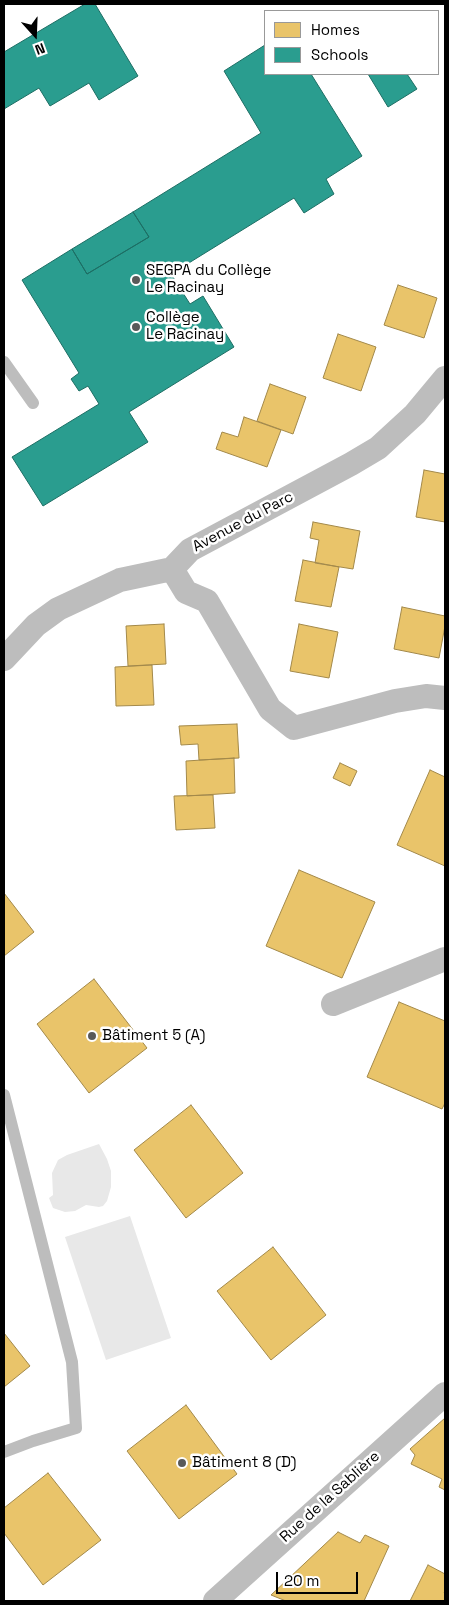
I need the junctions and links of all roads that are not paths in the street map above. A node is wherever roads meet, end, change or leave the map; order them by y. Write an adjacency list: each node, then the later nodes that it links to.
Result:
1 (4, 362): 3 (lane)
2 (445, 378): 4 (street, Avenue du Parc)
3 (33, 403)
4 (172, 568): 5 (street); 6 (street)
5 (4, 659)
6 (445, 698)
7 (445, 959): 8 (street)
8 (333, 1004)
9 (4, 1095): 11 (lane)
10 (445, 1394): 12 (street, Rue de la Sablière)
11 (4, 1452)
12 (215, 1601)

